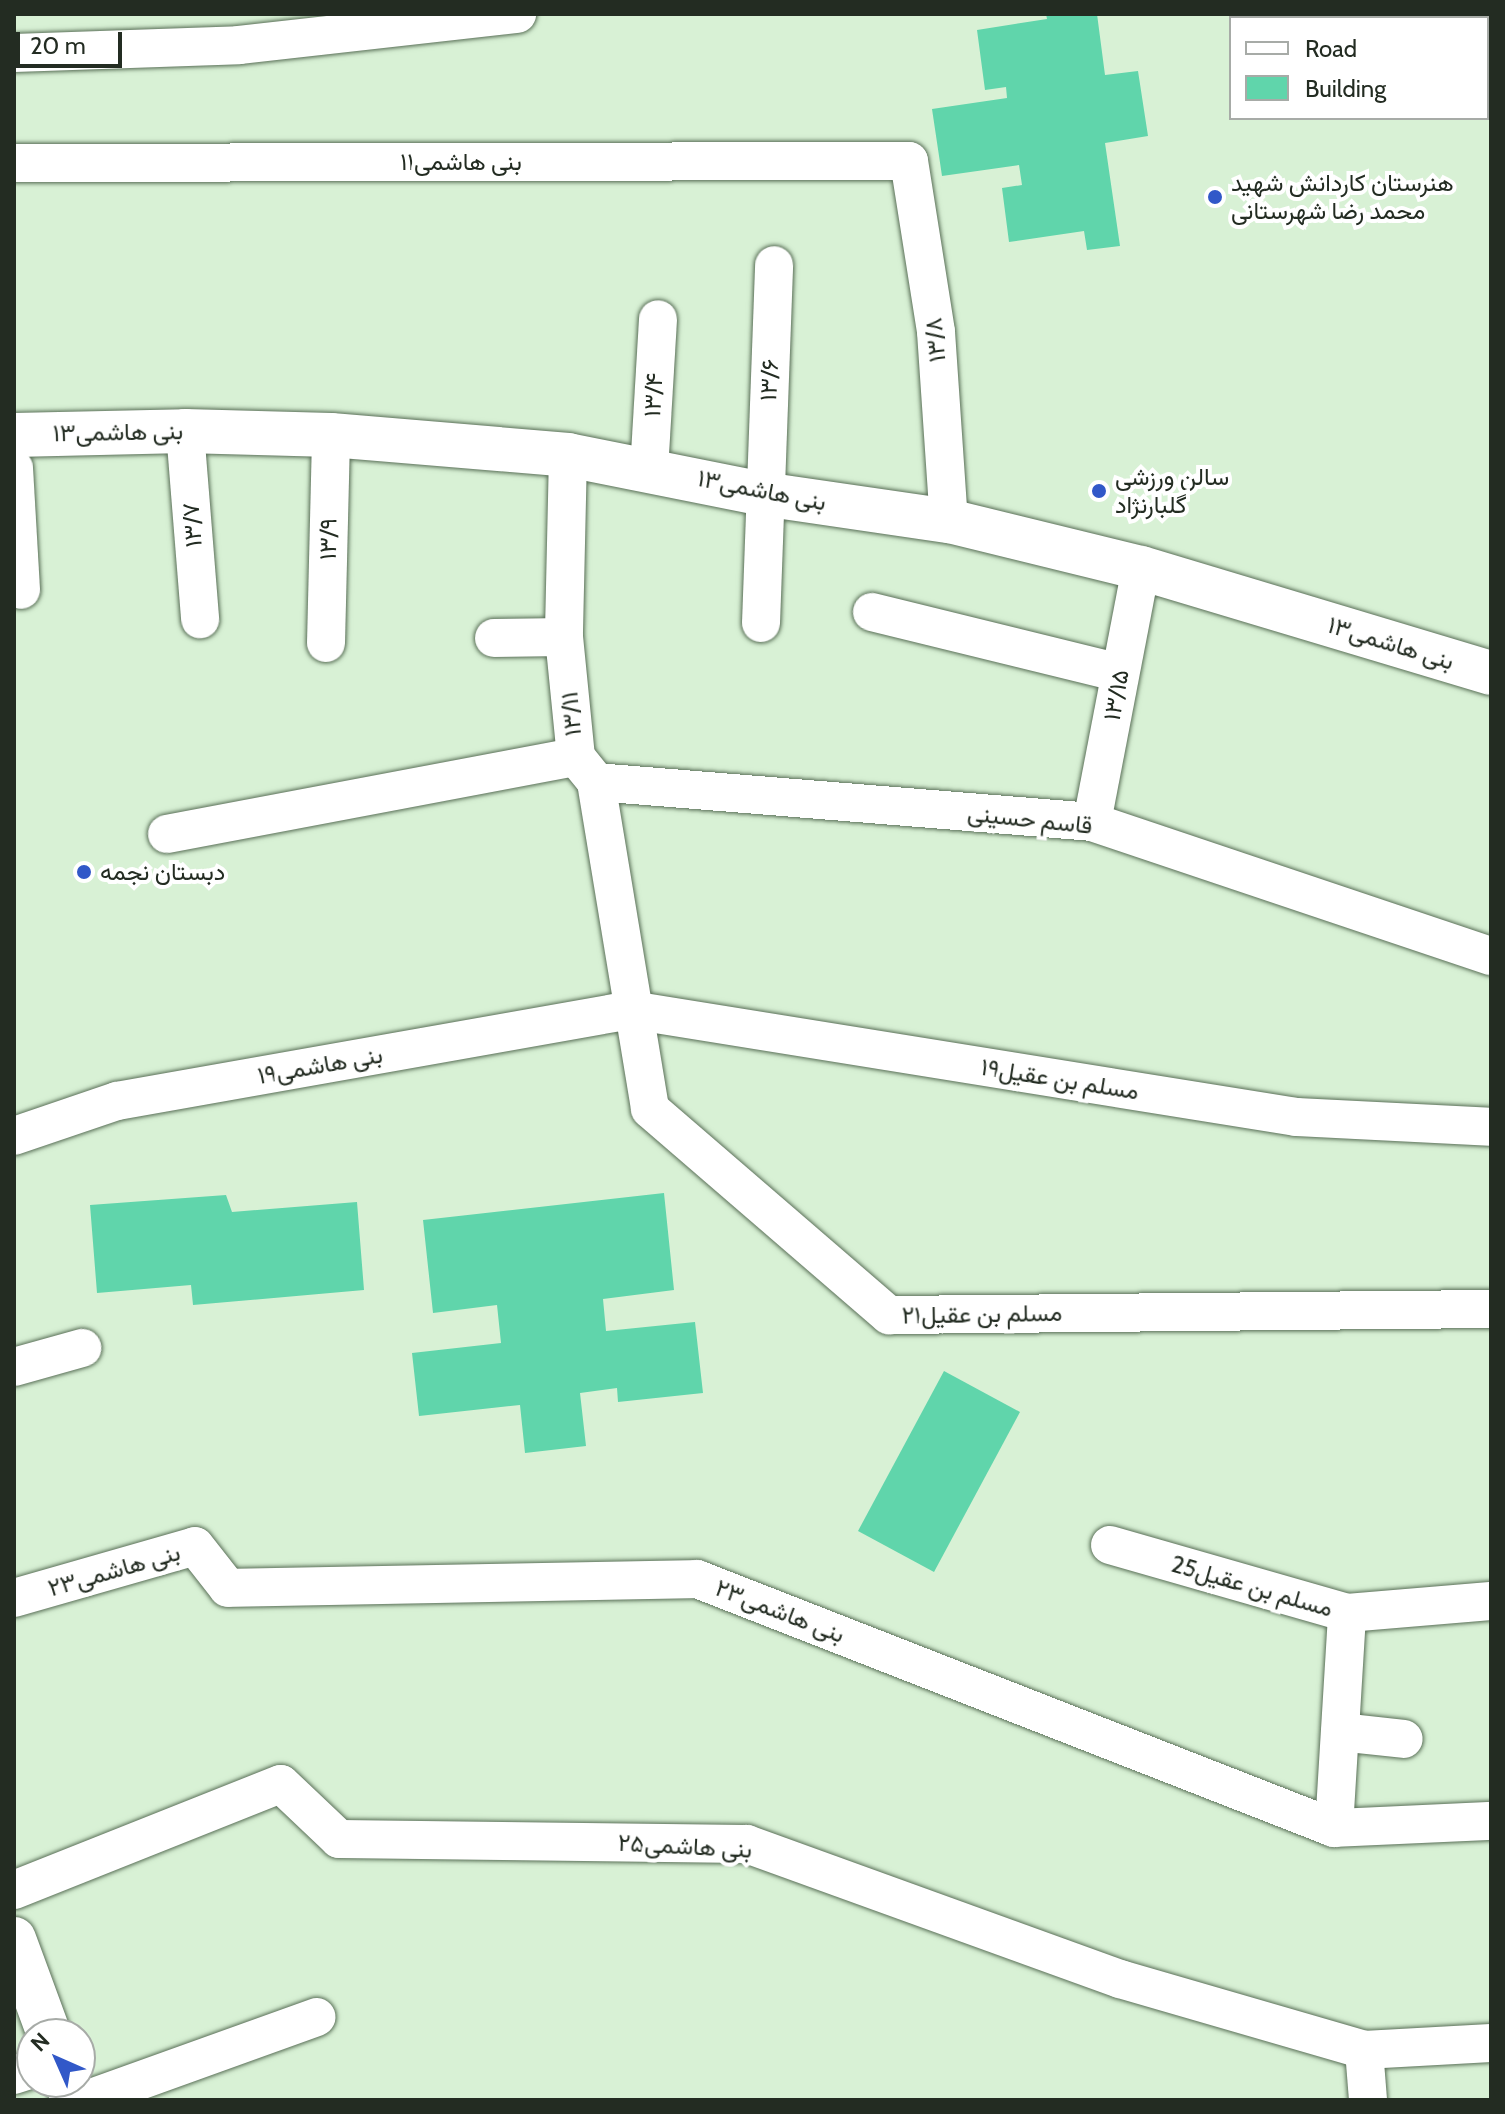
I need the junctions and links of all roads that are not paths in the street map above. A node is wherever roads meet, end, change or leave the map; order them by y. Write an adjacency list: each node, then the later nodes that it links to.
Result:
1 (517, 14): 2 (street)
2 (14, 53)
3 (909, 161): 4 (street, بنی هاشمی۱۱); 14 (street, ۱۳/۸)
4 (14, 163)
5 (774, 265): 13 (street, ۱۳/۶)
6 (658, 319): 12 (street, ۱۳/۴)
7 (185, 431): 8 (street, بنی هاشمی۱۳); 9 (street, بنی هاشمی۱۳); 18 (street, ۱۳/۷)
8 (14, 435)
9 (331, 435): 10 (street, بنی هاشمی۱۳); 22 (street, ۱۳/۹)
10 (568, 455): 12 (street, بنی هاشمی۱۳); 20 (street, ۱۳/۱۱)
11 (14, 468): 16 (street)
12 (649, 471): 13 (street, بنی هاشمی۱۳)
13 (763, 494): 14 (street, بنی هاشمی۱۳); 19 (street, ۱۳/۶)
14 (949, 521): 15 (street, بنی هاشمی۱۳)
15 (1141, 568): 23 (street, ۱۳/۱۵); 24 (street, بنی هاشمی۱۳)
16 (21, 590)
17 (872, 612): 23 (street)
18 (200, 619)
19 (761, 623)
20 (564, 637): 21 (street); 25 (street, ۱۳/۱۱)
21 (494, 638)
22 (326, 643)
23 (1120, 673): 26 (street, ۱۳/۱۵)
24 (1491, 673)
25 (586, 770): 26 (street, قاسم حسینی); 27 (street, قاسم حسینی); 29 (street, ۱۳/۱۱)
26 (1092, 822): 28 (street, قاسم حسینی)
27 (167, 834)
28 (1491, 956)
29 (631, 1010): 30 (street, مسلم بن عقیل۱۹); 31 (street, بنی هاشمی۱۹); 32 (street, مسلم بن عقیل۲۱)
30 (1491, 1127)
31 (14, 1136)
32 (1491, 1309)
33 (82, 1348): 34 (street)
34 (14, 1367)
35 (1110, 1545): 38 (street, مسلم بن عقیل25)
36 (14, 1598): 42 (street, بنی هاشمی۲۳)
37 (1491, 1601): 38 (street, مسلم بن عقیل25)
38 (1347, 1613): 39 (street)
39 (1340, 1732): 40 (street); 42 (street)
40 (1404, 1739)
41 (1491, 1821): 42 (street, بنی هاشمی۲۳)
42 (1334, 1828)
43 (14, 1890): 48 (street, بنی هاشمی۲۵)
44 (14, 1939): 46 (street)
45 (316, 2017): 49 (street)
46 (43, 2018)
47 (1491, 2043): 48 (street)
48 (1364, 2050): 50 (street)
49 (86, 2100)
50 (1368, 2100)

